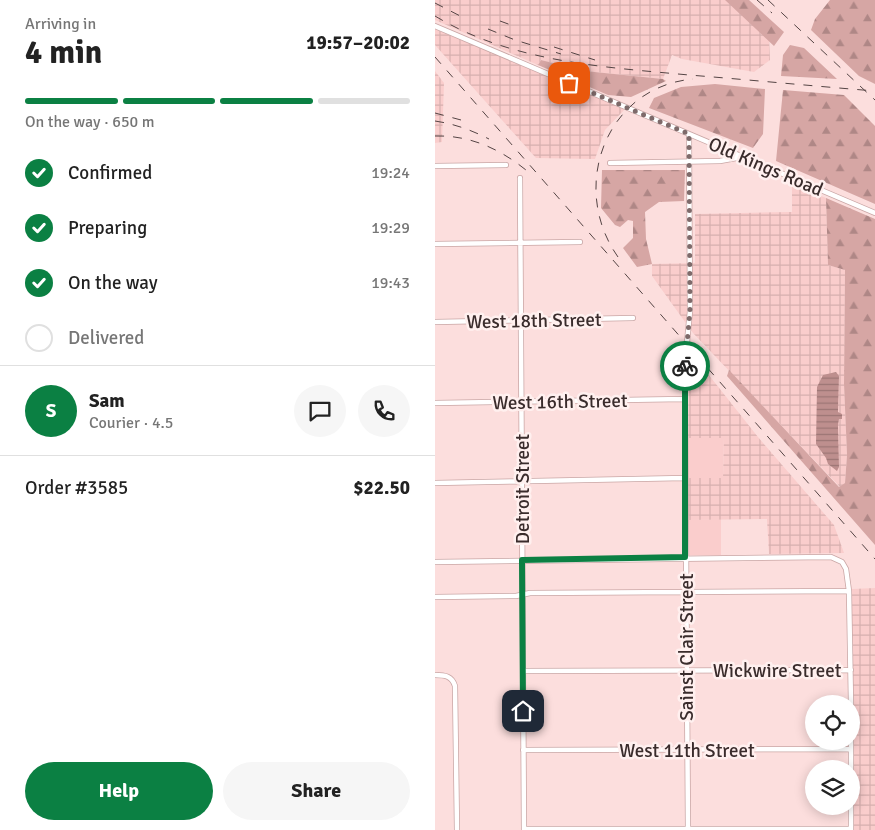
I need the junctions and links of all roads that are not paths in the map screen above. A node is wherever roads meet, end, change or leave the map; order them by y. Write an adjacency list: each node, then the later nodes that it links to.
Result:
1 (435, 26): 2 (street, Old Kings Road)
2 (689, 134): 3 (street, Old Kings Road); 4 (street, Sainst Clair Street)
3 (743, 157): 4 (street); 9 (street, Old Kings Road)
4 (690, 162): 5 (street); 16 (street, Sainst Clair Street)
5 (610, 163)
6 (506, 164): 7 (street)
7 (435, 166)
8 (520, 178): 10 (street, Detroit Street)
9 (875, 213)
10 (521, 242): 11 (street); 12 (street); 14 (street, Detroit Street)
11 (580, 242)
12 (435, 244)
13 (633, 318): 14 (street, West 18th Street)
14 (521, 321): 15 (street, West 18th Street); 17 (street, Detroit Street)
15 (435, 322)
16 (685, 399): 17 (street, West 16th Street); 19 (street, Sainst Clair Street)
17 (522, 401): 18 (street, West 16th Street); 20 (street, Detroit Street)
18 (435, 403)
19 (685, 478): 20 (street); 22 (street, Sainst Clair Street)
20 (521, 481): 21 (street); 23 (street, Detroit Street)
21 (435, 483)
22 (685, 557): 23 (street); 25 (street); 26 (street, Sainst Clair Street)
23 (522, 560): 24 (street); 27 (street, Detroit Street)
24 (435, 562)
25 (849, 591): 26 (street); 29 (street)
26 (686, 592): 27 (street); 31 (street, Sainst Clair Street)
27 (522, 595): 28 (street); 30 (street, Detroit Street)
28 (435, 597)
29 (851, 670): 31 (street, Wickwire Street); 33 (street)
30 (523, 671): 31 (street, Wickwire Street); 35 (street, Detroit Street)
31 (686, 671): 36 (street, Sainst Clair Street)
32 (435, 675): 40 (street)
33 (851, 695)
34 (805, 749): 36 (street, West 11th Street)
35 (523, 750): 36 (street, West 11th Street); 41 (street, Detroit Street)
36 (687, 750): 38 (street, Sainst Clair Street)
37 (851, 815): 39 (street)
38 (687, 829): 39 (street); 41 (street)
39 (851, 829)
40 (457, 830)
41 (524, 830)

